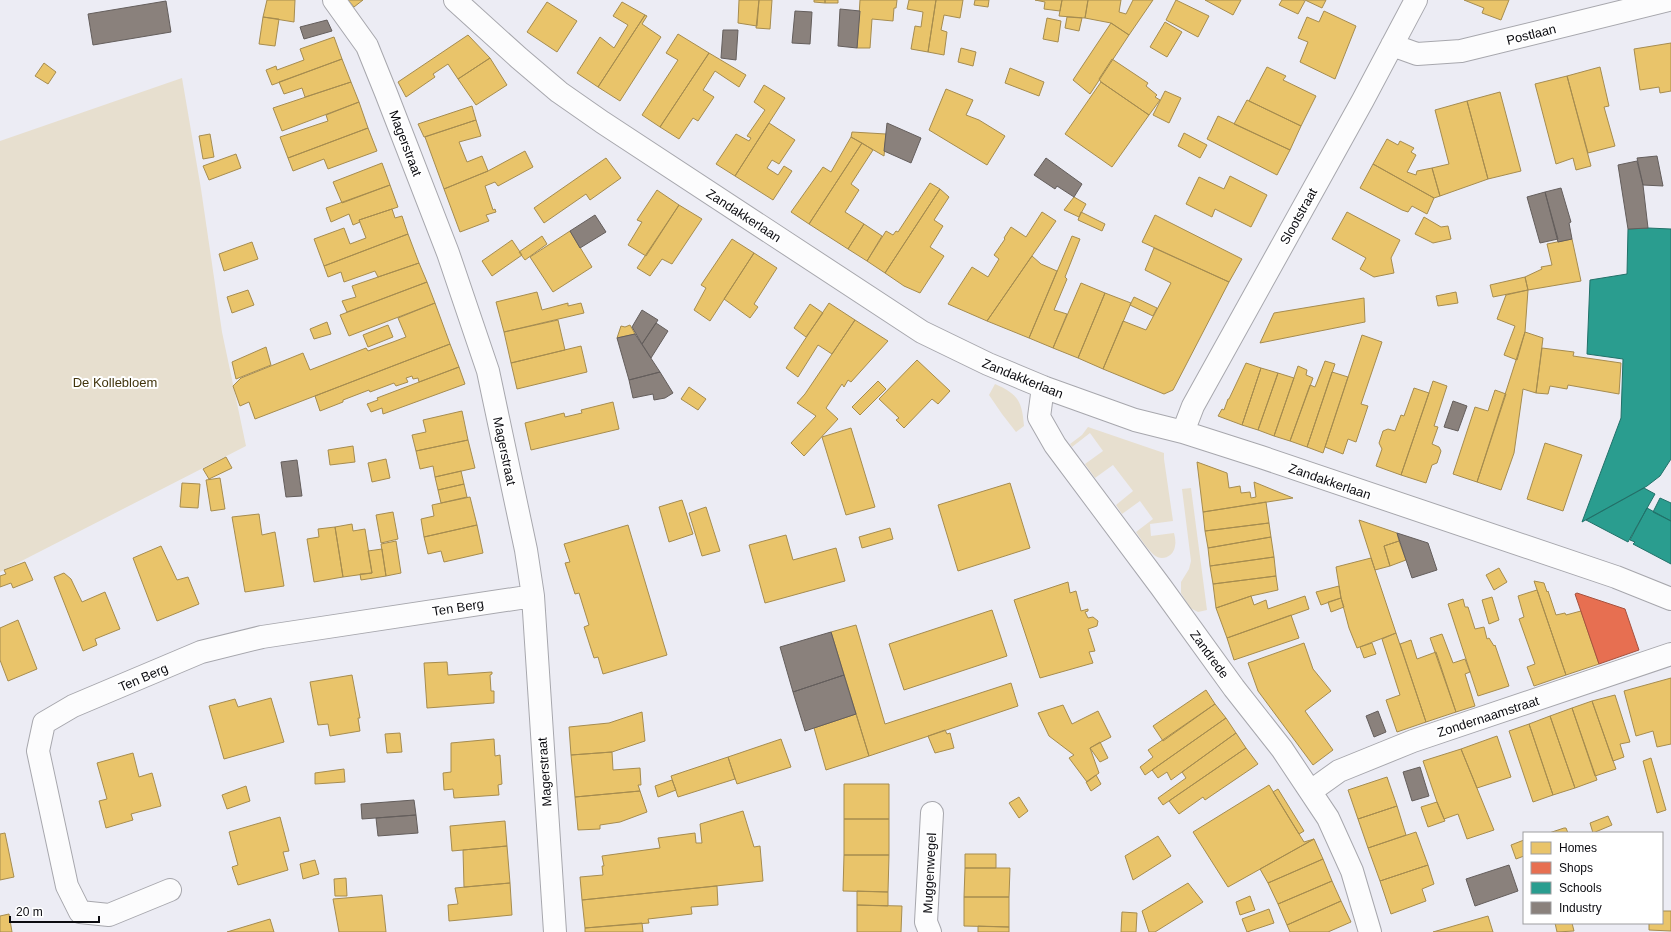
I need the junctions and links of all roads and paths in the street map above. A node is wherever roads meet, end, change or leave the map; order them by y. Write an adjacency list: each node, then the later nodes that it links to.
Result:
1 (334, 0): 8 (street, Magerstraat)
2 (455, 0): 6 (street, Zandakkerlaan)
3 (1416, 0): 5 (street, Slootstraat)
4 (1669, 0): 5 (street, Postlaan)
5 (1392, 45): 7 (street, Slootstraat)
6 (1043, 387): 7 (street, Zandakkerlaan); 11 (street, Zandrede)
7 (1183, 432): 9 (street, Zandakkerlaan)
8 (533, 596): 13 (street, Ten Berg); 14 (street, Magerstraat)
9 (1671, 599)
10 (1671, 654): 11 (street, Zondernaamstraat)
11 (1311, 791): 16 (street, Zandrede)
12 (932, 813): 15 (street, Muggenwegel)
13 (170, 890)
14 (555, 932)
15 (930, 932)
16 (1370, 932)

